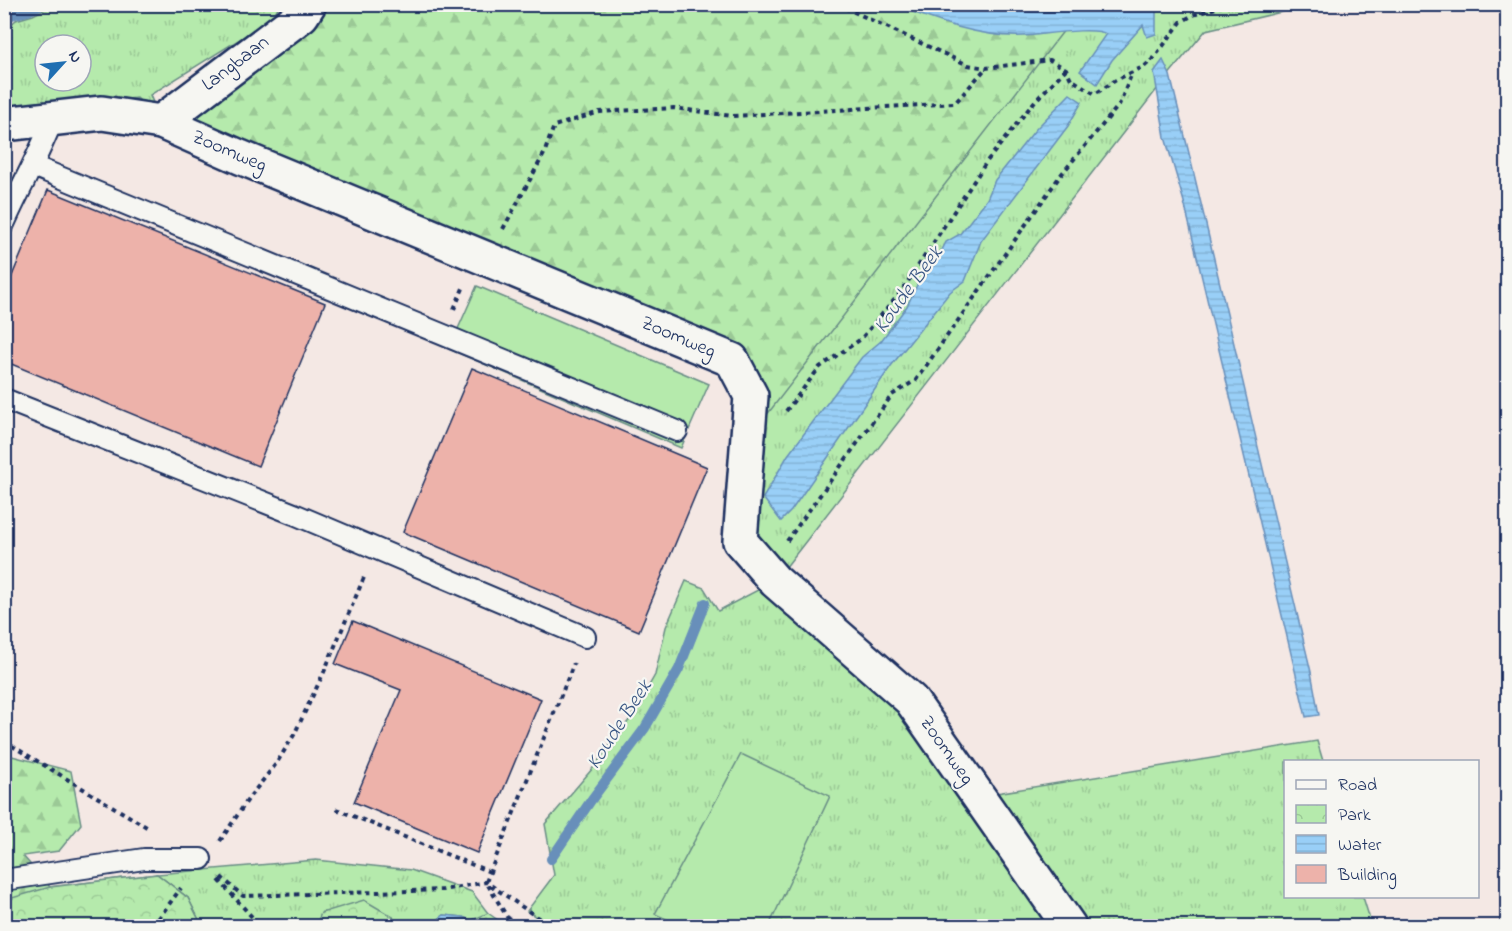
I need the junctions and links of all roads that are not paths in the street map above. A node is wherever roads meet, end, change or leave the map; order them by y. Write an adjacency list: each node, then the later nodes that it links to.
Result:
1 (307, 8): 3 (street, Langbaan)
2 (53, 119): 3 (street, Zoomweg); 4 (street, Zoomweg); 5 (lane)
3 (161, 122): 12 (street, Zoomweg)
4 (4, 124)
5 (33, 166): 6 (lane); 8 (lane)
6 (4, 224)
7 (4, 399): 9 (lane)
8 (677, 431)
9 (585, 637)
10 (201, 859): 11 (lane)
11 (4, 880)
12 (1069, 927)

